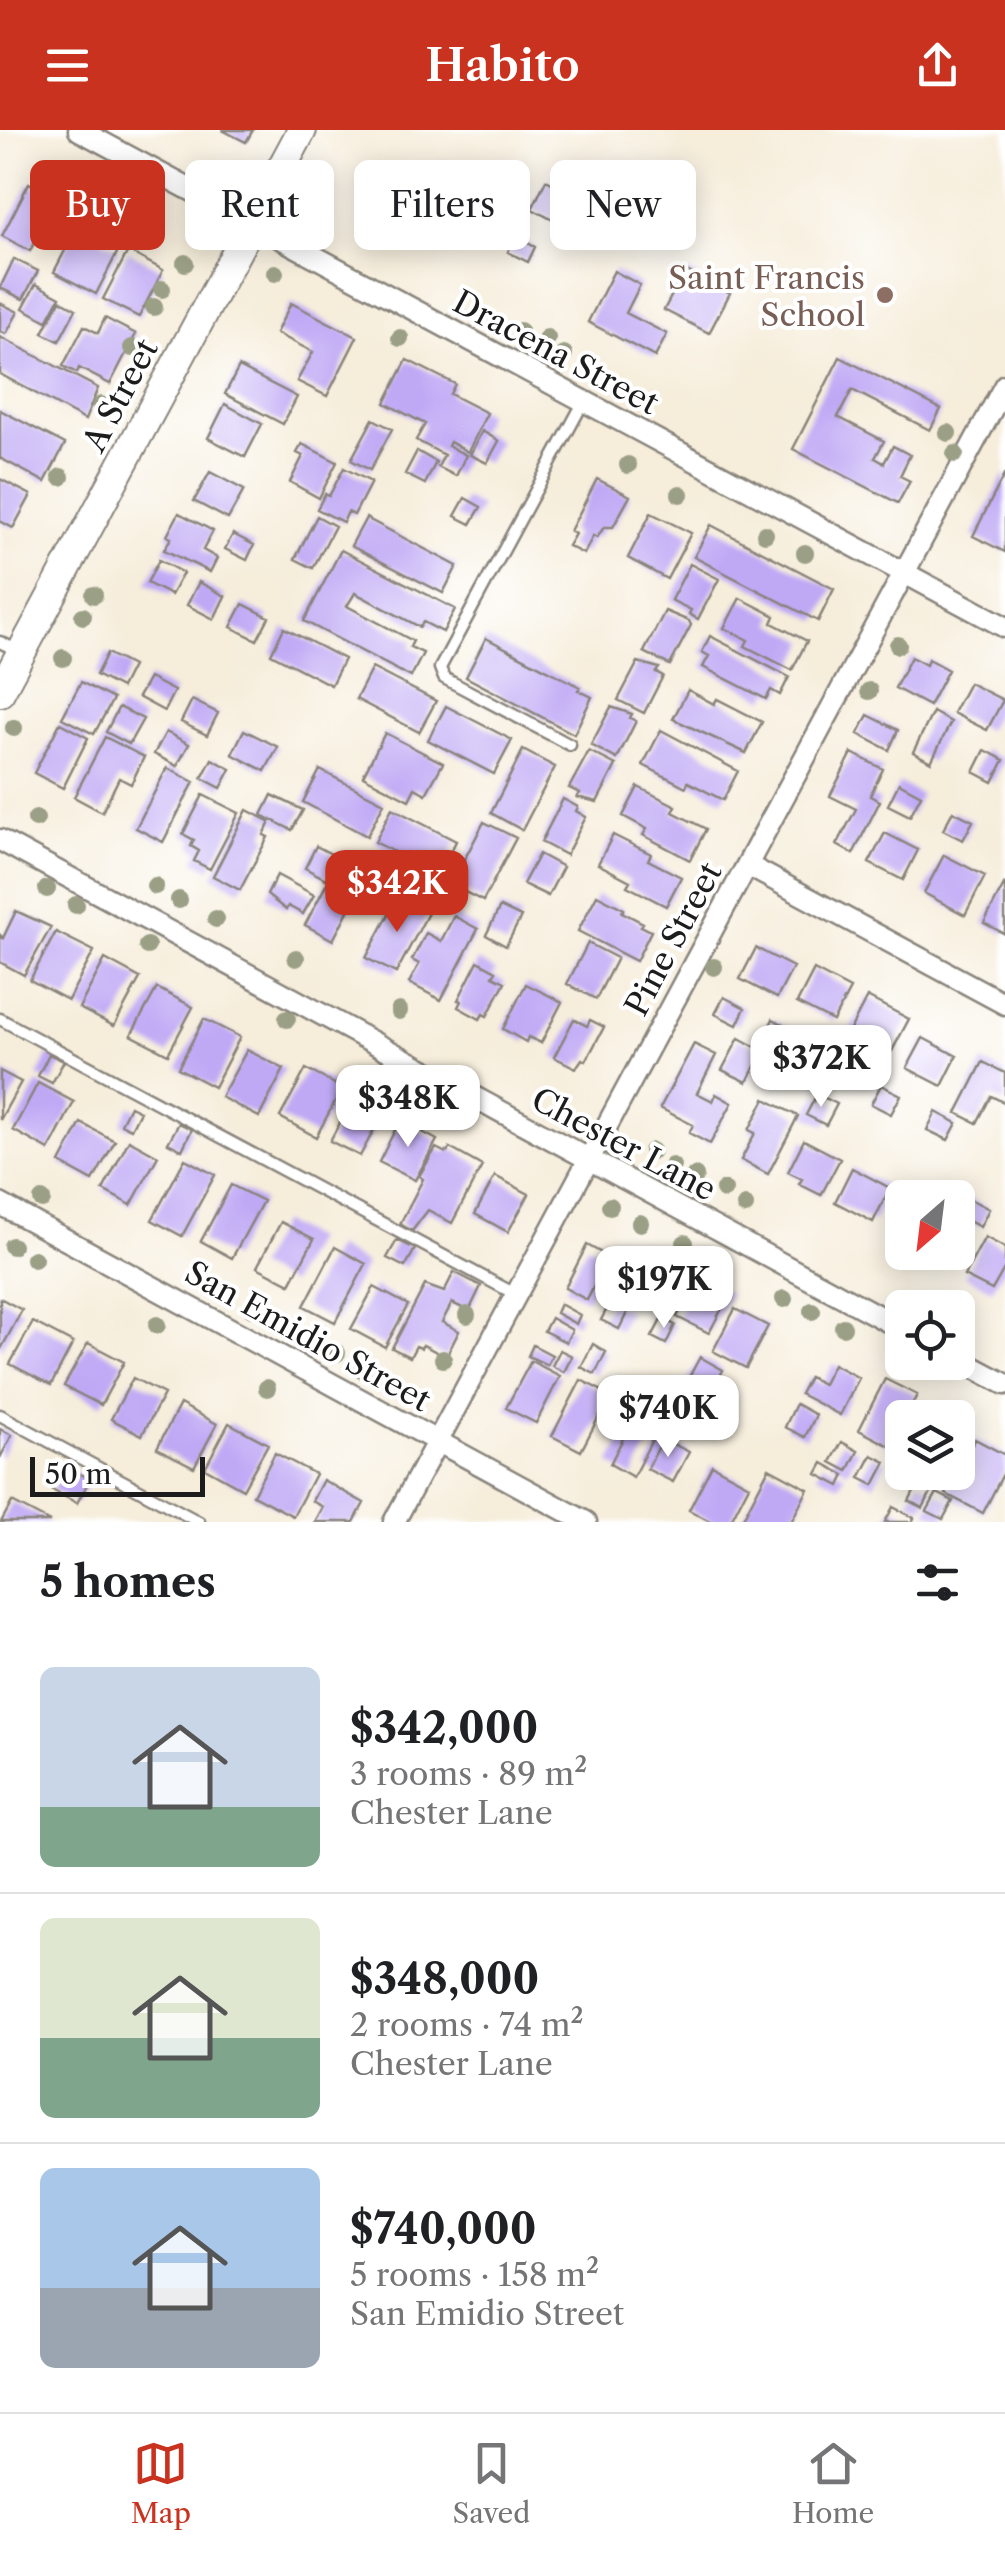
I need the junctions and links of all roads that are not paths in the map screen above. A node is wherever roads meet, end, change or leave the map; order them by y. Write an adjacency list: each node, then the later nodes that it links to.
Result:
1 (79, 130): 4 (street, Dracena Street)
2 (302, 130): 3 (street, A Street)
3 (286, 160)
4 (185, 187)
5 (237, 250): 11 (street, A Street)
6 (302, 250): 8 (street, Dracena Street)
7 (1005, 384): 9 (street, Pine Street)
8 (584, 401): 9 (street, Dracena Street); 13 (lane)
9 (904, 573): 10 (street, Dracena Street); 15 (street, Pine Street)
10 (1005, 627)
11 (11, 647): 12 (street, A Street)
12 (0, 692)
13 (570, 745)
14 (0, 840): 18 (street, Chester Lane)
15 (747, 865): 16 (street); 18 (street, Pine Street)
16 (1005, 1004)
17 (0, 1020): 20 (lane)
18 (590, 1159): 20 (street, Pine Street); 21 (street, Chester Lane)
19 (0, 1204): 25 (street, San Emidio Street)
20 (516, 1295): 25 (street, Pine Street)
21 (885, 1320)
22 (975, 1367): 23 (street)
23 (1005, 1384)
24 (0, 1415): 26 (lane)
25 (438, 1442): 27 (street, Pine Street); 28 (street, San Emidio Street)
26 (199, 1522)
27 (394, 1522)
28 (586, 1522)

